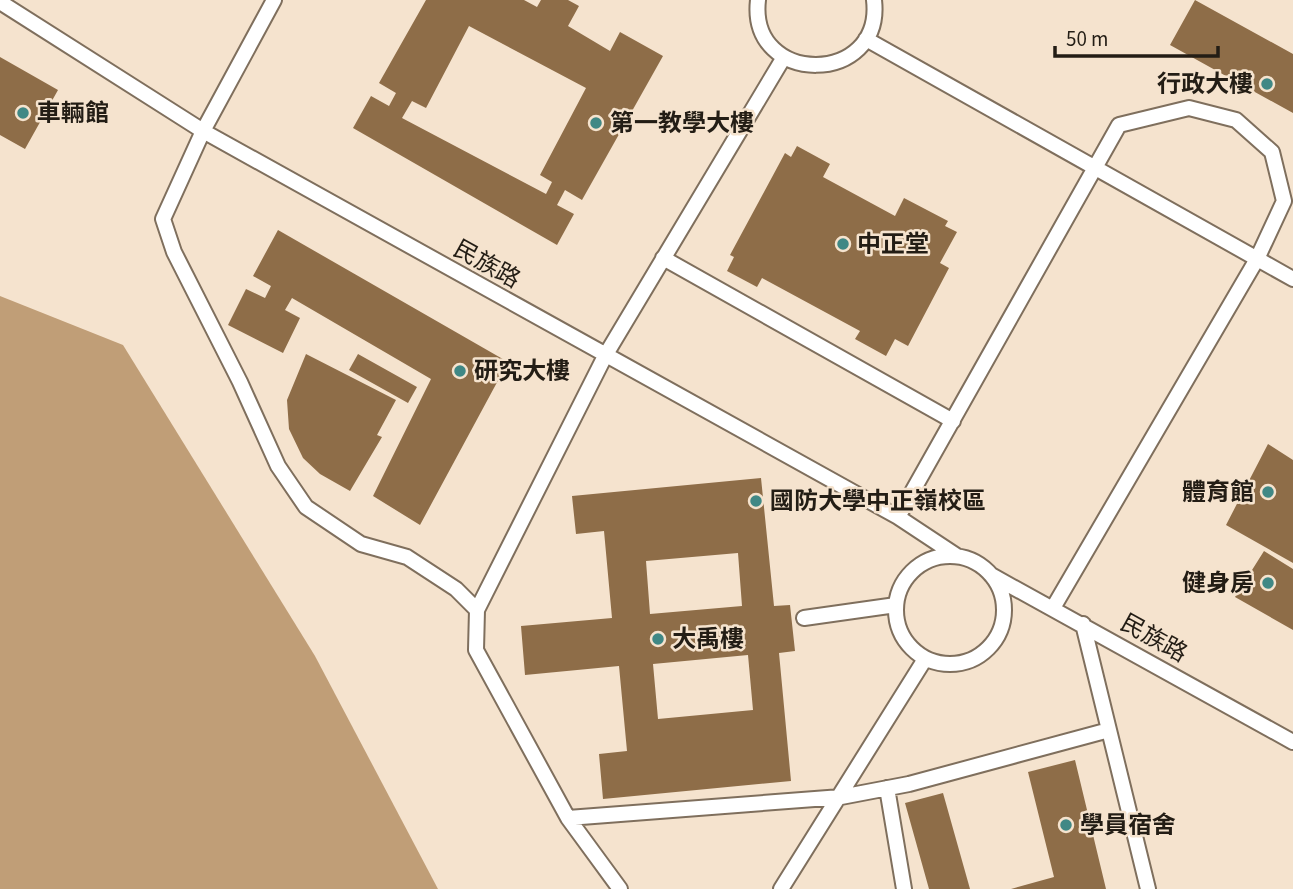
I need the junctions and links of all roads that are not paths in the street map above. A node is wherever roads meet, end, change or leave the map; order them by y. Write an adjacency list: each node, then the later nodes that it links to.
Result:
1 (274, 0): 7 (lane)
2 (758, 0): 6 (lane)
3 (874, 0): 5 (lane)
4 (0, 2): 7 (lane, 民族路)
5 (866, 39): 6 (lane); 8 (lane)
6 (784, 57): 9 (lane)
7 (203, 131): 12 (lane, 民族路); 19 (lane)
8 (1096, 169): 10 (lane); 10 (lane); 13 (lane)
9 (663, 258): 12 (lane); 13 (lane)
10 (1257, 259): 11 (lane); 18 (lane)
11 (1293, 279)
12 (604, 356): 14 (lane, 民族路); 19 (lane)
13 (953, 421): 14 (lane)
14 (898, 517): 15 (lane, 民族路)
15 (957, 556): 16 (lane); 17 (lane)
16 (992, 575): 18 (lane, 民族路); 22 (lane)
17 (896, 605): 20 (lane); 22 (lane)
18 (1053, 608): 21 (lane, 民族路)
19 (477, 610): 27 (lane)
20 (804, 618)
21 (1083, 624): 23 (lane); 24 (lane, 民族路)
22 (925, 659): 26 (lane)
23 (1109, 730): 25 (lane); 31 (lane)
24 (1293, 743)
25 (887, 788): 26 (lane); 30 (lane)
26 (841, 797): 27 (lane); 29 (lane)
27 (568, 818): 28 (lane)
28 (620, 889)
29 (781, 889)
30 (904, 889)
31 (1148, 889)

